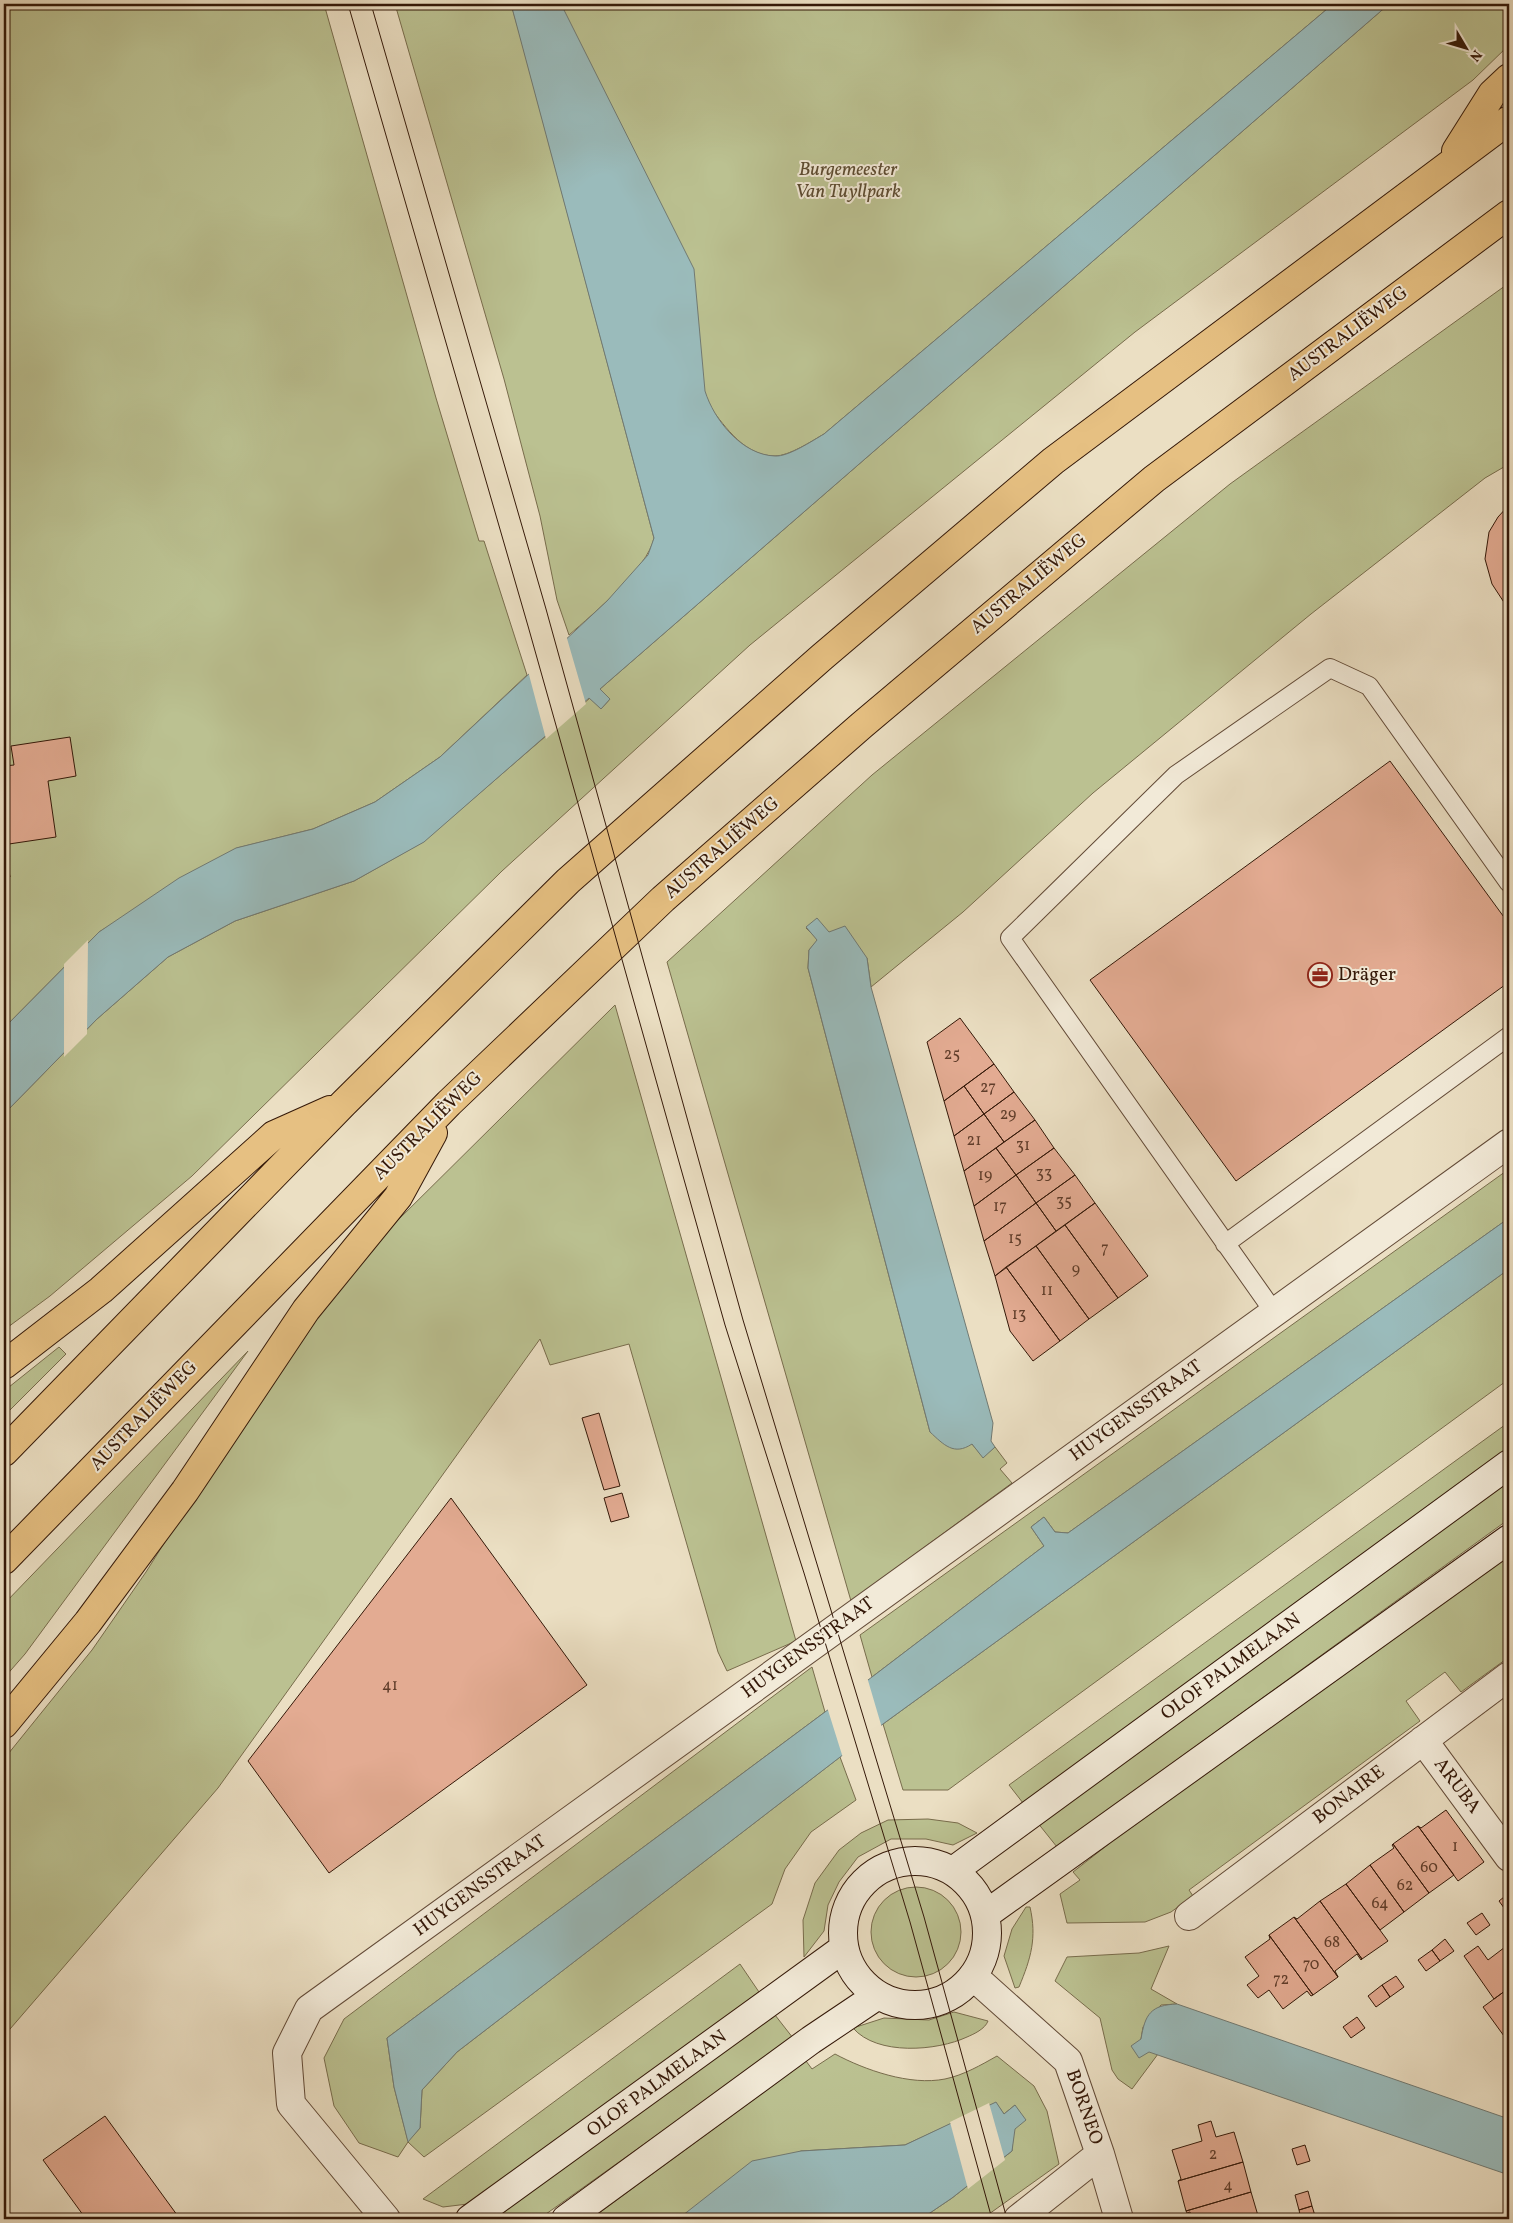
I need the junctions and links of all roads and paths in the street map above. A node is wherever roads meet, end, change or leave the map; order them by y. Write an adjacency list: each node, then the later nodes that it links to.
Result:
1 (1509, 78): 3 (main road)
2 (1509, 120): 3 (main road)
3 (1447, 165): 10 (main road)
4 (1509, 214): 6 (main road, AUSTRALIËWEG)
5 (1509, 229): 6 (main road)
6 (1482, 234): 9 (main road, AUSTRALIËWEG)
7 (1509, 883): 12 (lane)
8 (1509, 1036): 12 (lane)
9 (449, 1103): 18 (main road, AUSTRALIËWEG); 20 (main road)
10 (343, 1104): 14 (main road); 15 (main road)
11 (1509, 1142): 13 (street, HUYGENSSTRAAT)
12 (1225, 1244): 13 (lane)
13 (1274, 1312): 30 (street, HUYGENSSTRAAT)
14 (4, 1366)
15 (4, 1452)
16 (1509, 1464): 23 (street, OLOF PALMELAAN)
17 (1509, 1539): 24 (street)
18 (4, 1560)
19 (1509, 1676): 21 (street, BONAIRE)
20 (4, 1724)
21 (1422, 1740): 22 (street, ARUBA); 25 (street, BONAIRE)
22 (1509, 1856)
23 (953, 1871): 24 (street); 26 (street)
24 (985, 1915): 27 (street)
25 (1189, 1916)
26 (844, 1948): 28 (street); 31 (street, OLOF PALMELAAN)
27 (973, 1976): 28 (street); 29 (street, BORNEO)
28 (878, 1995): 32 (street)
29 (1100, 2154): 33 (street); 34 (street, BORNEO)
30 (386, 2219)
31 (470, 2219)
32 (566, 2219)
33 (1018, 2219)
34 (1119, 2219)

